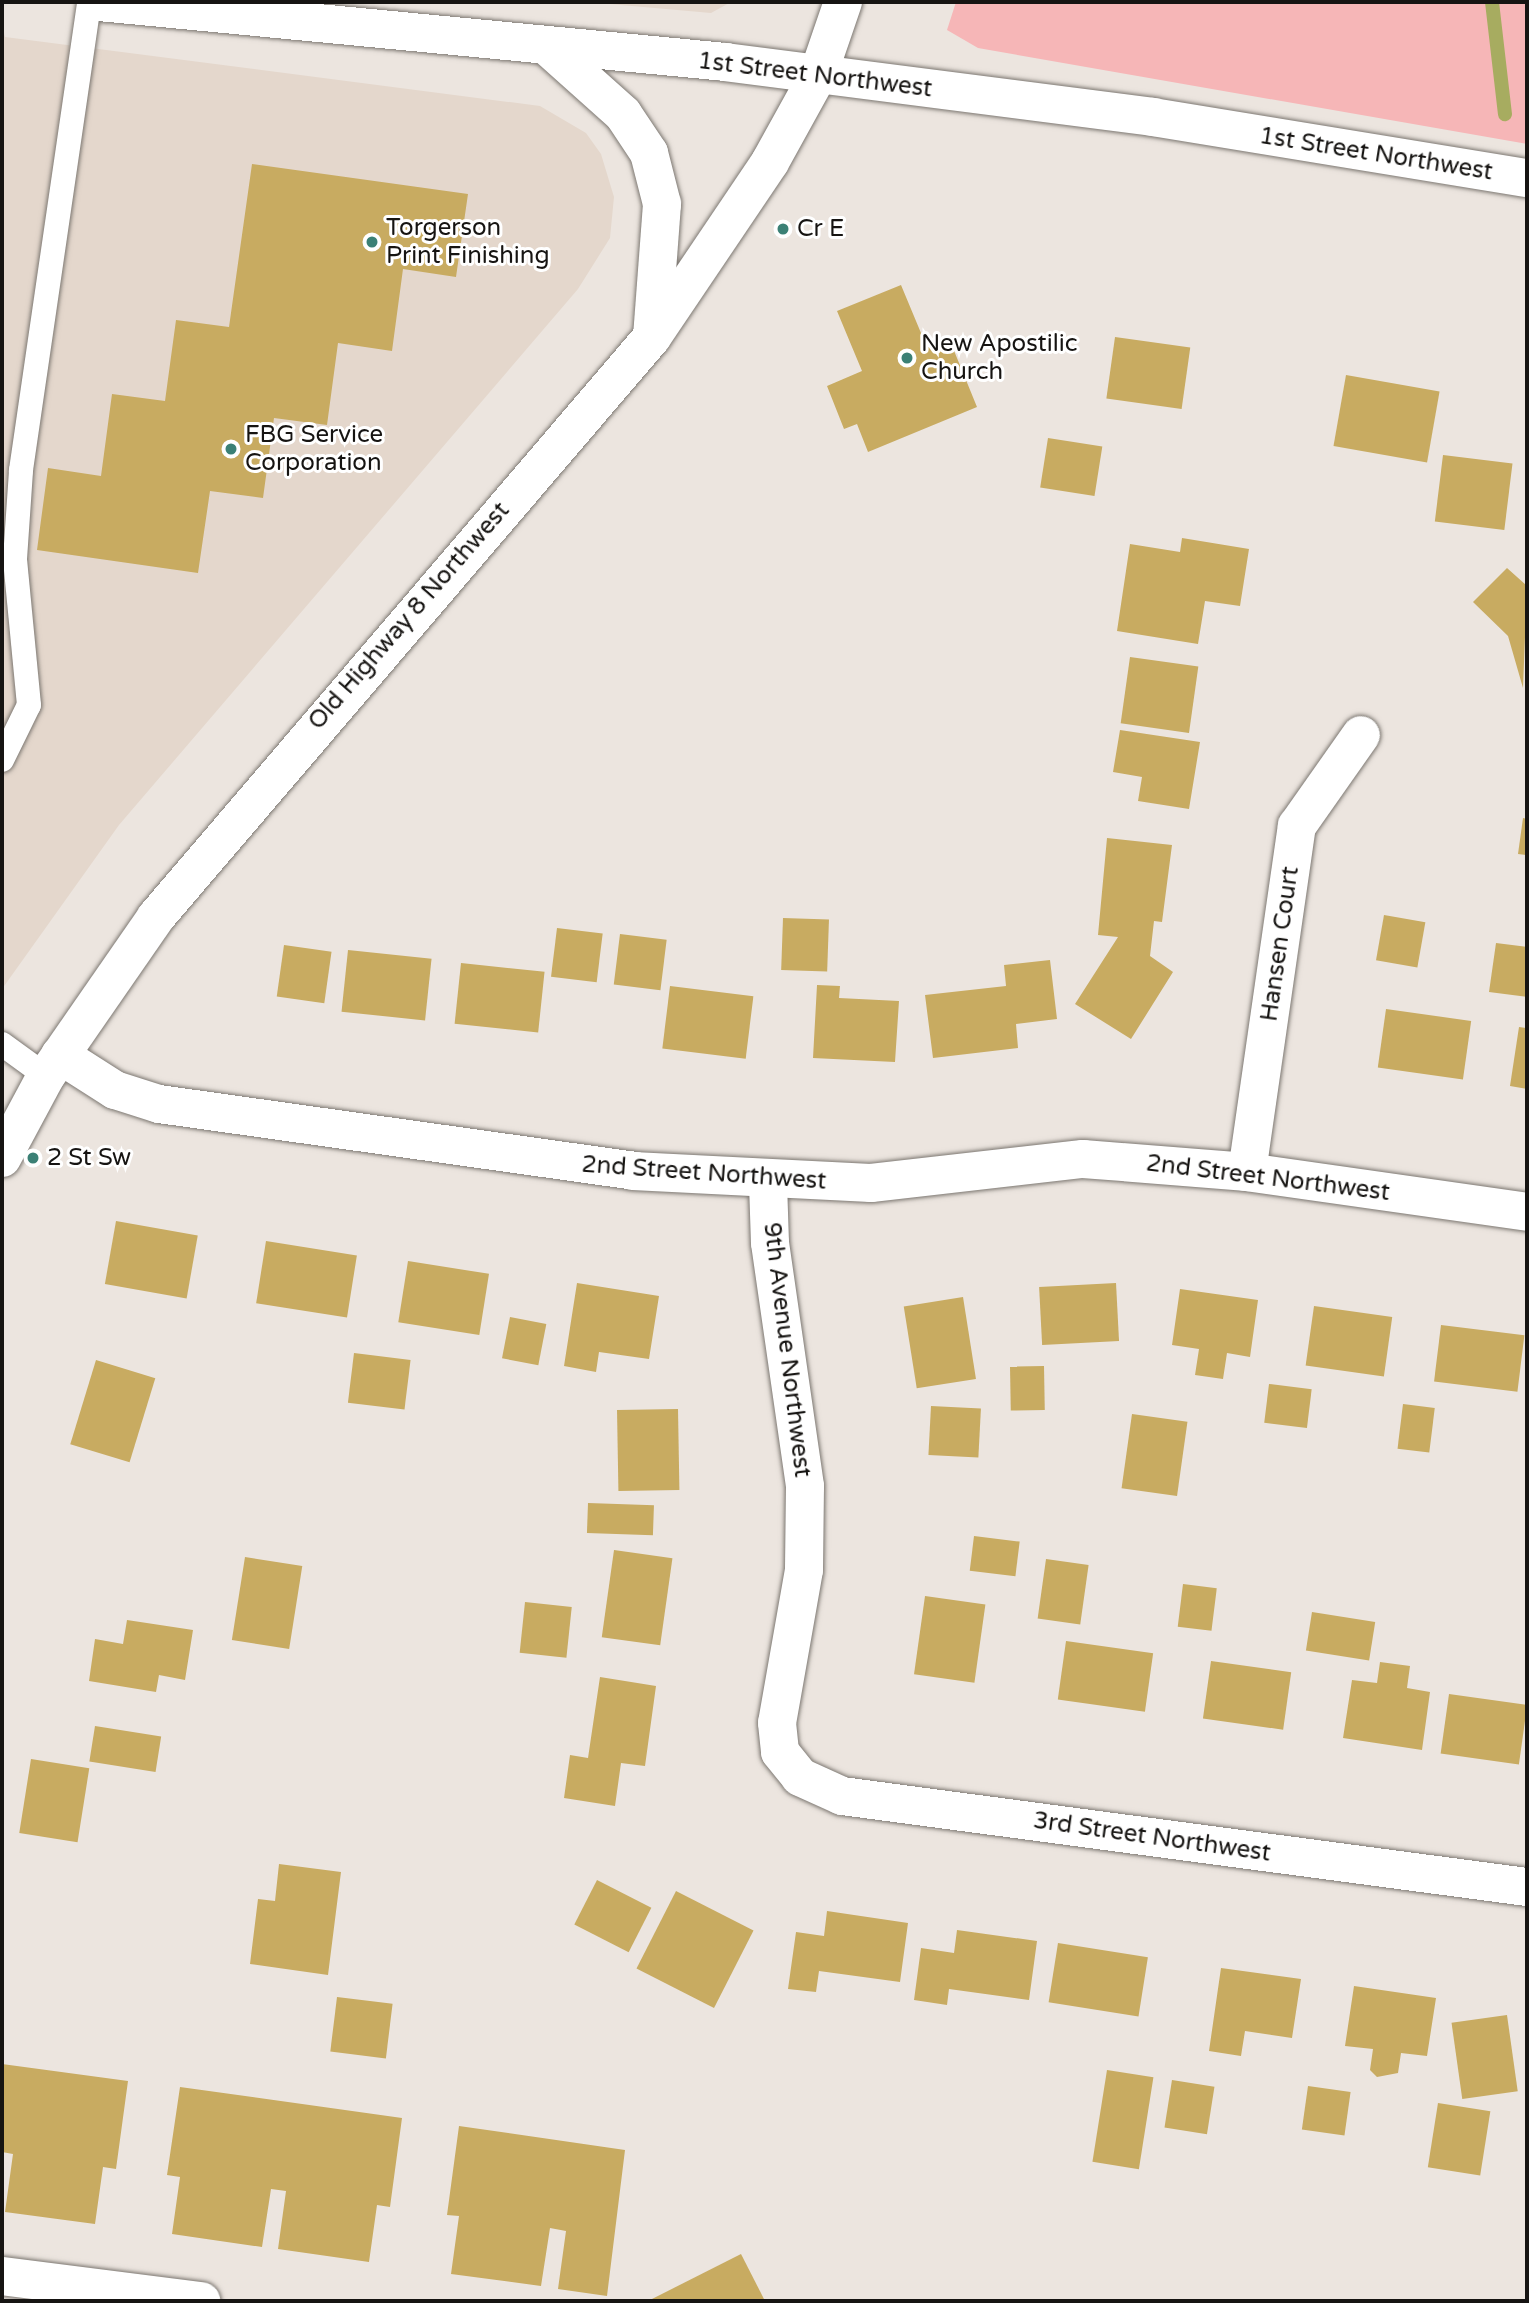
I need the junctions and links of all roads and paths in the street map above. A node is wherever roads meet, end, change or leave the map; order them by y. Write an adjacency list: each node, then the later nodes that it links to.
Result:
1 (89, 2): 9 (lane)
2 (99, 2): 4 (street, 1st Street Northwest)
3 (843, 2): 5 (street, Old Highway 8 Northwest)
4 (547, 46): 5 (street, 1st Street Northwest); 7 (street)
5 (818, 75): 6 (street, 1st Street Northwest); 7 (street, Old Highway 8 Northwest)
6 (1527, 177)
7 (652, 337): 11 (street, Old Highway 8 Northwest)
8 (1361, 735): 13 (street, Hansen Court)
9 (2, 760)
10 (2, 1044): 11 (lane)
11 (53, 1066): 12 (street, Old Highway 8 Northwest); 14 (street, 2nd Street Northwest)
12 (2, 1158)
13 (1247, 1171): 14 (street, 2nd Street Northwest); 15 (street, 2nd Street Northwest)
14 (768, 1183): 16 (street, 9th Avenue Northwest)
15 (1527, 1212)
16 (787, 1764): 17 (street, 3rd Street Northwest)
17 (1527, 1887)
18 (2, 2276): 19 (street)
19 (201, 2301)

